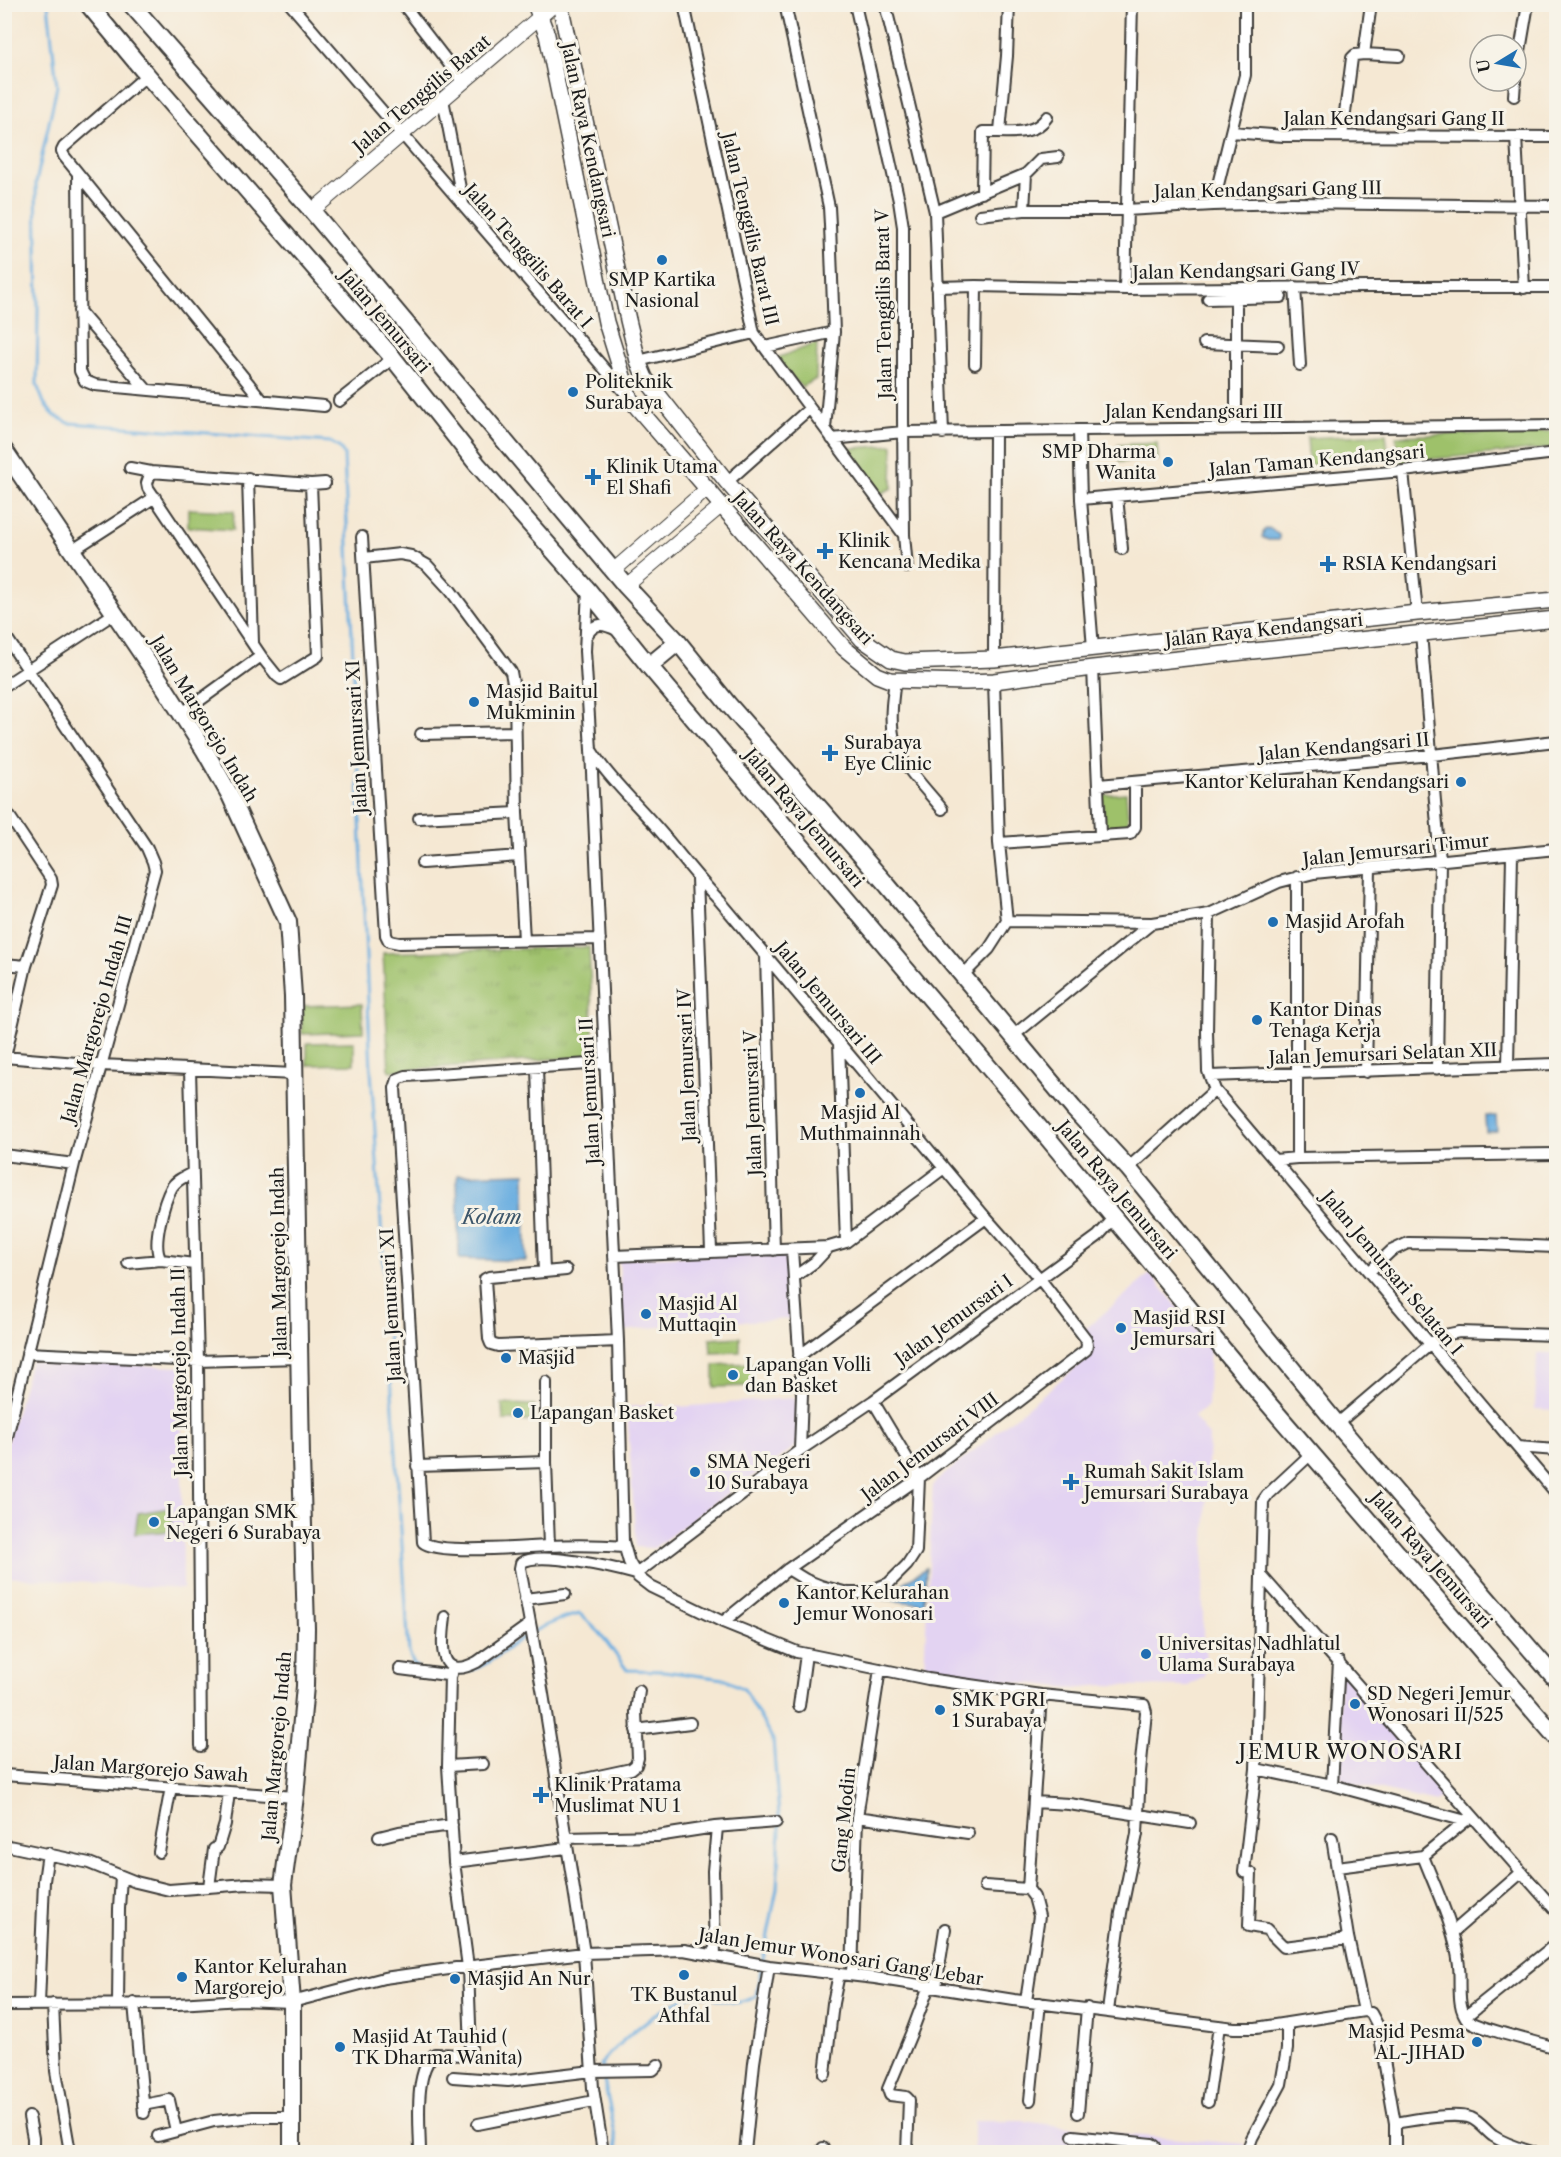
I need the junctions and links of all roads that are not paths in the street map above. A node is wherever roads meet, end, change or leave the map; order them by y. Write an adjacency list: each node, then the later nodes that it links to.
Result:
1 (88, 4): 20 (main road, Jalan Jemursari)
2 (131, 4): 42 (main road, Jalan Jemursari)
3 (290, 4): 28 (street, Jalan Tenggilis Barat I)
4 (403, 4): 21 (street)
5 (555, 4): 16 (street, Jalan Tenggilis Barat)
6 (560, 4): 62 (main road, Jalan Raya Kendangsari)
7 (684, 4): 56 (street, Jalan Tenggilis Barat III)
8 (785, 4): 55 (street)
9 (855, 4): 76 (street, Jalan Tenggilis Barat V)
10 (885, 4): 43 (street)
11 (1009, 4): 26 (street)
12 (1132, 4): 41 (street)
13 (1245, 4): 27 (street)
14 (1371, 4): 18 (street)
15 (1528, 4): 17 (street)
16 (538, 11): 21 (street, Jalan Tenggilis Barat); 66 (main road, Jalan Raya Kendangsari)
17 (1523, 33)
18 (1364, 54): 19 (street); 29 (street)
19 (1400, 56)
20 (147, 75): 34 (street); 61 (main road, Jalan Jemursari)
21 (463, 82): 24 (street, Jalan Tenggilis Barat)
22 (1514, 93): 23 (street)
23 (1514, 96)
24 (443, 99): 28 (street, Jalan Tenggilis Barat); 36 (street)
25 (1047, 117): 26 (street)
26 (1000, 131): 35 (street)
27 (1232, 132): 29 (street, Jalan Kendangsari Gang II); 37 (street)
28 (401, 134): 36 (street, Jalan Tenggilis Barat I); 42 (street, Jalan Tenggilis Barat)
29 (1342, 135): 30 (street, Jalan Kendangsari Gang II)
30 (1516, 137): 31 (street, Jalan Kendangsari Gang II); 38 (street)
31 (1557, 137)
32 (1058, 157): 33 (street)
33 (1026, 174): 35 (street); 40 (street)
34 (78, 175): 54 (street); 67 (street)
35 (982, 193): 43 (street)
36 (463, 204): 66 (street, Jalan Tenggilis Barat I)
37 (1213, 205): 38 (street, Jalan Kendangsari Gang III); 41 (street, Jalan Kendangsari Gang III)
38 (1519, 205): 39 (street, Jalan Kendangsari Gang III); 49 (street)
39 (1557, 206)
40 (1024, 210): 41 (street, Jalan Kendangsari Gang III); 44 (street, Jalan Kendangsari Gang III)
41 (1126, 210): 50 (street)
42 (312, 212): 100 (main road, Jalan Jemursari)
43 (935, 212): 46 (street)
44 (980, 215)
45 (976, 286): 46 (street, Jalan Kendangsari Gang IV); 50 (street, Jalan Kendangsari Gang IV); 63 (street)
46 (937, 287): 77 (street)
47 (1295, 287): 49 (street, Jalan Kendangsari Gang IV); 50 (street, Jalan Kendangsari Gang IV); 64 (street)
48 (1557, 287): 49 (street, Jalan Kendangsari Gang IV)
49 (1524, 288)
50 (1125, 289)
51 (1236, 297): 52 (street); 53 (street); 58 (street)
52 (1281, 297)
53 (1208, 299)
54 (79, 311): 65 (street); 65 (street)
55 (834, 332): 60 (street); 72 (street)
56 (754, 333): 60 (street, Jalan Tenggilis Barat III); 62 (street)
57 (1204, 343): 58 (street)
58 (1236, 344): 59 (street); 73 (street)
59 (1278, 346)
60 (765, 347): 70 (street, Jalan Tenggilis Barat III)
61 (393, 358): 68 (street); 103 (main road, Jalan Jemursari)
62 (638, 361): 85 (main road, Jalan Raya Kendangsari)
63 (975, 364)
64 (1300, 365)
65 (146, 389): 67 (street)
66 (630, 399): 88 (main road, Jalan Raya Kendangsari)
67 (262, 400): 69 (street)
68 (339, 401)
69 (324, 406)
70 (809, 409): 72 (street, Jalan Tenggilis Barat III); 85 (street)
71 (1557, 424): 73 (street, Jalan Kendangsari III)
72 (825, 428): 78 (street, Jalan Tenggilis Barat III)
73 (1236, 428): 74 (street, Jalan Kendangsari III)
74 (1079, 430): 75 (street, Jalan Kendangsari III); 91 (street)
75 (994, 431): 77 (street, Jalan Kendangsari III); 118 (street)
76 (903, 432): 77 (street, Jalan Kendangsari III); 78 (street, Jalan Kendangsari III); 93 (street, Jalan Tenggilis Barat V)
77 (943, 433)
78 (832, 439): 93 (street, Jalan Tenggilis Barat III)
79 (4, 450): 96 (main road, Jalan Margorejo Indah)
80 (1557, 453): 82 (street, Jalan Taman Kendangsari)
81 (130, 468): 83 (street)
82 (1403, 471): 89 (street, Jalan Taman Kendangsari); 106 (street)
83 (150, 472): 84 (street); 90 (street)
84 (248, 478): 87 (street); 114 (street)
85 (727, 482): 98 (main road, Jalan Raya Kendangsari)
86 (325, 483): 87 (street)
87 (311, 484): 117 (street)
88 (707, 489): 92 (main road, Jalan Raya Kendangsari); 100 (street)
89 (1117, 496): 91 (street, Jalan Taman Kendangsari); 95 (street)
90 (155, 497): 96 (street); 114 (street)
91 (1081, 499): 115 (street)
92 (721, 506): 101 (main road, Jalan Raya Kendangsari); 102 (street)
93 (904, 535): 99 (street, Jalan Tenggilis Barat V)
94 (362, 537): 97 (street, Jalan Jemursari XI)
95 (1122, 549)
96 (73, 550): 105 (main road, Jalan Margorejo Indah)
97 (364, 558): 128 (street); 153 (street, Jalan Jemursari XI)
98 (798, 565): 101 (main road); 119 (main road, Jalan Raya Kendangsari)
99 (907, 567)
100 (613, 571): 102 (main road, Jalan Jemursari)
101 (781, 576): 123 (main road, Jalan Raya Kendangsari)
102 (626, 586): 113 (main road, Jalan Jemursari)
103 (588, 590): 108 (main road, Jalan Jemursari); 112 (street, Jalan Jemursari II)
104 (1557, 600): 106 (main road, Jalan Raya Kendangsari)
105 (115, 613): 122 (street); 127 (main road, Jalan Margorejo Indah)
106 (1417, 613): 111 (main road, Jalan Raya Kendangsari)
107 (1557, 619): 109 (main road, Jalan Raya Kendangsari)
108 (620, 631): 112 (street); 120 (main road, Jalan Jemursari)
109 (1421, 633): 116 (main road, Jalan Raya Kendangsari); 132 (street)
110 (4, 634): 122 (street, Jalan Margorejo Indah III)
111 (1219, 634): 115 (main road, Jalan Raya Kendangsari); 116 (main road)
112 (587, 635): 131 (street, Jalan Jemursari II)
113 (678, 642): 120 (main road); 157 (main road, Jalan Raya Jemursari)
114 (253, 645): 117 (street)
115 (1093, 648): 118 (main road, Jalan Raya Kendangsari)
116 (1221, 654): 121 (main road, Jalan Raya Kendangsari)
117 (261, 656): 127 (street)
118 (994, 659): 119 (main road, Jalan Raya Kendangsari)
119 (964, 662): 125 (main road)
120 (649, 666): 181 (main road, Jalan Raya Jemursari)
121 (1093, 668): 124 (main road, Jalan Raya Kendangsari); 134 (street)
122 (27, 670): 126 (street); 163 (street, Jalan Margorejo Indah III)
123 (895, 681): 125 (main road, Jalan Raya Kendangsari); 136 (street)
124 (994, 681): 125 (main road, Jalan Raya Kendangsari); 140 (street)
125 (965, 682)
126 (4, 686)
127 (181, 714): 170 (main road, Jalan Margorejo Indah)
128 (514, 732): 129 (street); 137 (street)
129 (421, 734)
130 (1557, 741): 132 (street, Jalan Kendangsari II)
131 (591, 750): 148 (street, Jalan Jemursari III); 152 (street, Jalan Jemursari II)
132 (1432, 755): 133 (street, Jalan Kendangsari II); 144 (street)
133 (1135, 783): 134 (street, Jalan Kendangsari II); 139 (street)
134 (1099, 785): 139 (street)
135 (4, 808): 156 (street)
136 (942, 809)
137 (516, 813): 138 (street); 143 (street)
138 (419, 818)
139 (1100, 834): 140 (street)
140 (999, 843): 150 (street)
141 (1557, 849): 142 (street, Jalan Jemursari Timur)
142 (1512, 854): 144 (street, Jalan Jemursari Timur); 164 (street)
143 (519, 856): 145 (street); 153 (street)
144 (1440, 861): 146 (street, Jalan Jemursari Timur); 166 (street)
145 (422, 863)
146 (1370, 868): 147 (street, Jalan Jemursari Timur); 168 (street)
147 (1297, 877): 149 (street, Jalan Jemursari Timur); 171 (street)
148 (697, 878): 154 (street, Jalan Jemursari III); 188 (street, Jalan Jemursari IV)
149 (1209, 914): 151 (street, Jalan Jemursari Timur); 169 (street, Jalan Jemursari Selatan I)
150 (1007, 921): 151 (street, Jalan Jemursari Timur); 157 (street)
151 (1152, 923): 158 (street)
152 (600, 939): 153 (street); 161 (street, Jalan Jemursari II)
153 (524, 940)
154 (766, 955): 159 (street, Jalan Jemursari III); 186 (street, Jalan Jemursari V)
155 (4, 964): 156 (street)
156 (26, 966): 160 (street)
157 (962, 976): 158 (main road, Jalan Raya Jemursari)
158 (1014, 1035): 179 (main road, Jalan Raya Jemursari)
159 (839, 1043): 178 (street, Jalan Jemursari III); 183 (street)
160 (5, 1057): 163 (street)
161 (604, 1062): 165 (street); 189 (street, Jalan Jemursari II)
162 (1557, 1064): 164 (street, Jalan Jemursari Selatan XII)
163 (101, 1065): 167 (street); 177 (street, Jalan Margorejo Indah III)
164 (1508, 1066): 166 (street, Jalan Jemursari Selatan XII)
165 (537, 1068): 194 (street); 214 (street, Jalan Jemursari XI)
166 (1437, 1069): 168 (street, Jalan Jemursari Selatan XII)
167 (190, 1070): 170 (street); 180 (street, Jalan Margorejo Indah II)
168 (1366, 1072): 171 (street, Jalan Jemursari Selatan XII)
169 (1209, 1073): 171 (street, Jalan Jemursari Selatan XII); 172 (street, Jalan Jemursari Selatan I)
170 (293, 1074): 203 (main road, Jalan Margorejo Indah)
171 (1297, 1074): 175 (street)
172 (1215, 1089): 176 (street, Jalan Jemursari Selatan I); 179 (street)
173 (1557, 1154): 175 (street)
174 (4, 1155): 177 (street)
175 (1297, 1158): 176 (street)
176 (1275, 1160): 195 (street, Jalan Jemursari Selatan I)
177 (74, 1164): 201 (street, Jalan Margorejo Indah III)
178 (944, 1168): 182 (street, Jalan Jemursari III); 183 (street)
179 (1128, 1168): 207 (main road, Jalan Raya Jemursari)
180 (192, 1173): 190 (street); 192 (street, Jalan Margorejo Indah II)
181 (1114, 1217): 197 (street, Jalan Jemursari I); 212 (main road, Jalan Raya Jemursari)
182 (986, 1218): 197 (street, Jalan Jemursari III); 202 (street)
183 (846, 1242): 184 (street)
184 (830, 1247): 187 (street); 196 (street)
185 (1557, 1247): 195 (street)
186 (774, 1250): 187 (street); 188 (street)
187 (792, 1250): 196 (street)
188 (711, 1251): 189 (street)
189 (614, 1256): 199 (street, Jalan Jemursari II)
190 (161, 1260): 191 (street); 192 (street)
191 (128, 1263)
192 (194, 1264): 204 (street, Jalan Margorejo Indah II)
193 (566, 1270): 194 (street)
194 (543, 1272): 199 (street)
195 (1369, 1272): 200 (street, Jalan Jemursari Selatan I)
196 (794, 1277): 202 (street)
197 (1040, 1279): 206 (street, Jalan Jemursari I); 215 (street, Jalan Jemursari VIII)
198 (1557, 1335): 200 (street)
199 (618, 1341): 218 (street, Jalan Jemursari II)
200 (1430, 1343): 207 (street); 208 (street, Jalan Jemursari Selatan I)
201 (27, 1353): 204 (street); 209 (street, Jalan Margorejo Indah III)
202 (800, 1356): 210 (street)
203 (300, 1358): 204 (street); 248 (main road, Jalan Margorejo Indah)
204 (198, 1361): 239 (street, Jalan Margorejo Indah II)
205 (546, 1382): 213 (street)
206 (873, 1401): 210 (street, Jalan Jemursari I); 215 (street)
207 (1337, 1424): 232 (main road, Jalan Raya Jemursari)
208 (1518, 1447): 211 (street); 216 (street, Jalan Jemursari Selatan I)
209 (4, 1449)
210 (800, 1450): 220 (street, Jalan Jemursari I)
211 (1557, 1450)
212 (1312, 1453): 221 (street); 238 (main road, Jalan Raya Jemursari)
213 (546, 1462): 214 (street); 217 (street)
214 (417, 1466): 217 (street, Jalan Jemursari XI)
215 (919, 1478): 219 (street, Jalan Jemursari VIII); 219 (street)
216 (1557, 1493)
217 (549, 1546): 218 (street)
218 (624, 1547): 220 (street)
219 (788, 1569): 225 (street, Jalan Jemursari VIII)
220 (636, 1574): 223 (street); 225 (street)
221 (1261, 1575): 228 (street); 242 (street)
222 (565, 1594): 223 (street)
223 (525, 1599): 226 (street)
224 (445, 1617): 231 (street)
225 (723, 1622): 227 (street)
226 (530, 1625): 231 (street); 244 (street)
227 (806, 1654): 230 (street); 235 (street)
228 (1339, 1662): 245 (street); 252 (street)
229 (400, 1669): 231 (street)
230 (880, 1669): 234 (street); 251 (street, Gang Modin)
231 (451, 1671): 241 (street)
232 (1557, 1679)
233 (639, 1691): 237 (street)
234 (1041, 1699): 249 (street); 250 (street)
235 (799, 1706)
236 (690, 1723): 237 (street)
237 (636, 1730): 244 (street)
238 (1557, 1737)
239 (201, 1746)
240 (483, 1764): 241 (street)
241 (448, 1766): 255 (street)
242 (1256, 1770): 245 (street); 276 (street)
243 (4, 1774): 246 (street, Jalan Margorejo Sawah)
244 (557, 1785): 260 (street)
245 (1332, 1785): 252 (street)
246 (171, 1787): 247 (street, Jalan Margorejo Sawah); 262 (street)
247 (229, 1792): 248 (street, Jalan Margorejo Sawah); 271 (street)
248 (295, 1797): 269 (main road, Jalan Margorejo Indah)
249 (1034, 1802): 250 (street); 272 (street)
250 (1138, 1814): 254 (street); 294 (street)
251 (857, 1818): 257 (street); 283 (street, Gang Modin)
252 (1470, 1818): 264 (street); 267 (street)
253 (776, 1822): 256 (street)
254 (1191, 1823)
255 (452, 1825): 258 (street); 265 (street)
256 (717, 1827): 260 (street); 279 (street)
257 (968, 1833)
258 (380, 1837)
259 (1332, 1838): 266 (street)
260 (566, 1843): 265 (street); 278 (street)
261 (4, 1845): 263 (street)
262 (159, 1852)
263 (48, 1853): 268 (street); 289 (street)
264 (1423, 1856): 266 (street); 275 (street)
265 (454, 1863): 281 (street)
266 (1337, 1867): 276 (street)
267 (1522, 1872): 273 (street); 275 (street)
268 (122, 1876): 271 (street); 291 (street)
269 (283, 1885): 271 (street); 286 (main road, Jalan Margorejo Indah)
270 (985, 1886): 272 (street)
271 (209, 1887)
272 (1028, 1889): 285 (street)
273 (1557, 1911)
274 (945, 1929): 284 (street)
275 (1453, 1932): 296 (street)
276 (1348, 1939): 295 (street)
277 (1557, 1944): 296 (street)
278 (584, 1953): 279 (street, Jalan Jemur Wonosari Gang Lebar); 281 (street, Jalan Jemur Wonosari Gang Lebar); 301 (street)
279 (715, 1956): 280 (street, Jalan Jemur Wonosari Gang Lebar)
280 (764, 1965): 282 (street, Jalan Jemur Wonosari Gang Lebar); 320 (street)
281 (468, 1967): 286 (street, Jalan Jemur Wonosari Gang Lebar); 318 (street)
282 (839, 1974): 283 (street, Jalan Jemur Wonosari Gang Lebar); 302 (street)
283 (852, 1975): 284 (street, Jalan Jemur Wonosari Gang Lebar)
284 (932, 1986): 285 (street, Jalan Jemur Wonosari Gang Lebar); 321 (street)
285 (1026, 2001): 288 (street, Jalan Jemur Wonosari Gang Lebar)
286 (292, 2002): 287 (street, Jalan Jemur Wonosari Gang Lebar); 309 (main road, Jalan Margorejo Indah)
287 (134, 2003): 291 (street, Jalan Jemur Wonosari Gang Lebar); 312 (street)
288 (1040, 2003): 293 (street, Jalan Jemur Wonosari Gang Lebar); 304 (street)
289 (39, 2004): 290 (street, Jalan Jemur Wonosari Gang Lebar); 292 (street, Jalan Jemur Wonosari Gang Lebar)
290 (53, 2004): 291 (street, Jalan Jemur Wonosari Gang Lebar); 316 (street)
291 (118, 2004)
292 (4, 2005)
293 (1087, 2008): 294 (street, Jalan Jemur Wonosari Gang Lebar); 307 (street)
294 (1108, 2011): 298 (street, Jalan Jemur Wonosari Gang Lebar)
295 (1364, 2011): 297 (street, Jalan Jemur Wonosari Gang Lebar); 310 (street)
296 (1466, 2016): 299 (street)
297 (1287, 2023): 298 (street, Jalan Jemur Wonosari Gang Lebar); 323 (street)
298 (1219, 2026): 306 (street)
299 (1557, 2048)
300 (658, 2065): 301 (street)
301 (600, 2071): 303 (street); 305 (street)
302 (825, 2074)
303 (453, 2077)
304 (1030, 2100)
305 (594, 2102): 311 (street); 319 (street)
306 (1208, 2102)
307 (1078, 2113)
308 (29, 2117): 315 (street)
309 (293, 2117): 312 (street); 317 (main road, Jalan Margorejo Indah)
310 (1395, 2123): 324 (street); 325 (street)
311 (478, 2124)
312 (176, 2131): 313 (street)
313 (158, 2136)
314 (1072, 2136): 322 (street)
315 (33, 2152)
316 (70, 2152)
317 (292, 2152)
318 (420, 2152)
319 (603, 2152)
320 (745, 2152)
321 (907, 2152)
322 (1156, 2152)
323 (1247, 2152)
324 (1395, 2152)
325 (1532, 2152)

